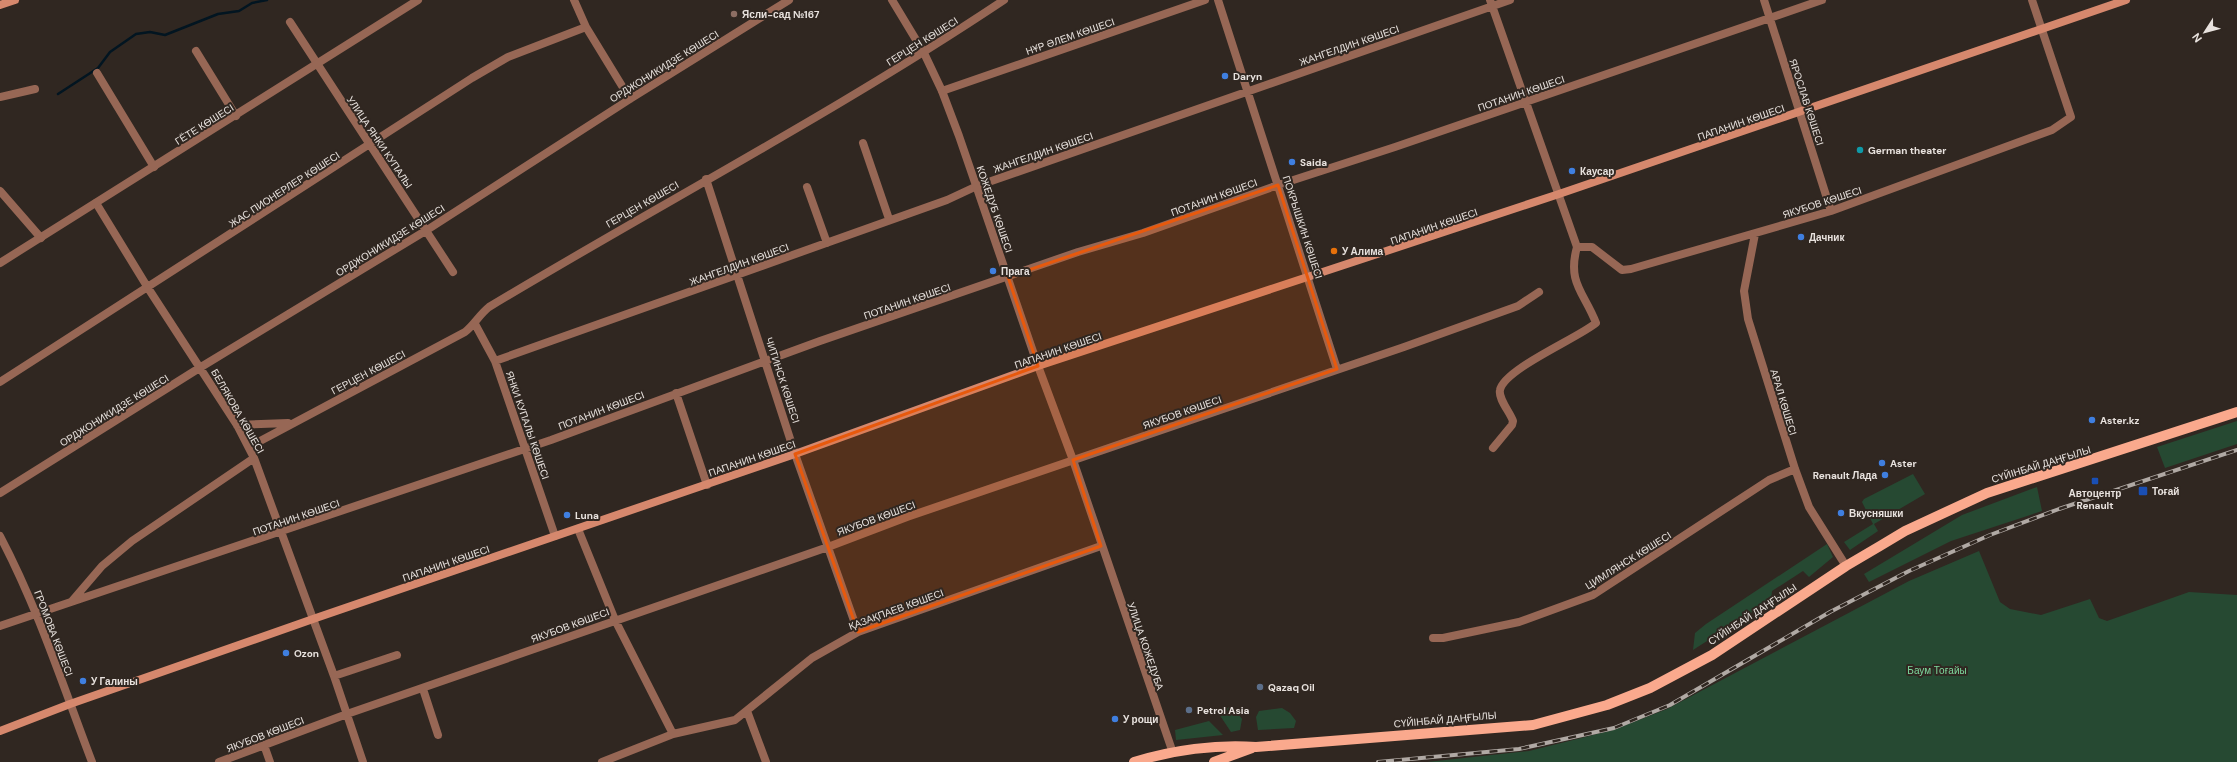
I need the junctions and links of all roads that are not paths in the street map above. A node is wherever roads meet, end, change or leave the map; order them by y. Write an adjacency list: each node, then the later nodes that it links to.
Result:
1 (15, 0): 15 (main road)
2 (418, 0): 22 (street, ГЁТЕ КӨШЕСІ)
3 (574, 0): 18 (street)
4 (789, 0): 28 (street, ОРДЖОНИКИДЗЕ КӨШЕСІ)
5 (892, 0): 21 (street, КОЖЕДУБ КӨШЕСІ)
6 (1004, 0): 21 (street, ГЕРЦЕН КӨШЕСІ)
7 (1205, 0): 25 (street, НҰР ӘЛЕМ КӨШЕСІ)
8 (1218, 0): 26 (street, ПОКРЫШКИН КӨШЕСІ)
9 (1510, 0): 14 (street, ЖАНГЕЛДИН КӨШЕСІ)
10 (1764, 0): 16 (street, ЯРОСЛАВ КӨШЕСІ)
11 (1822, 0): 16 (street, ПОТАНИН КӨШЕСІ)
12 (2032, 0): 19 (street)
13 (2126, 0): 19 (main road, ПАПАНИН КӨШЕСІ)
14 (1491, 3): 26 (street, ЖАНГЕЛДИН КӨШЕСІ); 29 (street)
15 (0, 5)
16 (1770, 18): 29 (street, ПОТАНИН КӨШЕСІ); 30 (street, ЯРОСЛАВ КӨШЕСІ)
17 (290, 22): 22 (street, УЛИЦА ЯНКИ КУПАЛЫ)
18 (586, 27): 28 (street); 33 (street, ЖАС ПИОНЕРЛЕР КӨШЕСІ)
19 (2042, 28): 30 (main road, ПАПАНИН КӨШЕСІ); 42 (street, ЯКУБОВ КӨШЕСІ)
20 (196, 51): 31 (street)
21 (924, 53): 25 (street, КОЖЕДУБ КӨШЕСІ); 35 (street, ГЕРЦЕН КӨШЕСІ)
22 (317, 64): 31 (street, ГЁТЕ КӨШЕСІ); 33 (street, УЛИЦА ЯНКИ КУПАЛЫ)
23 (97, 73): 34 (street)
24 (35, 88): 27 (street)
25 (942, 91): 37 (street, КОЖЕДУБ КӨШЕСІ)
26 (1246, 91): 36 (street, ПОКРЫШКИН КӨШЕСІ); 37 (street, ЖАНГЕЛДИН КӨШЕСІ)
27 (0, 97)
28 (630, 99): 44 (street, ОРДЖОНИКИДЗЕ КӨШЕСІ)
29 (1525, 102): 36 (street, ПОТАНИН КӨШЕСІ); 40 (street)
30 (1800, 112): 40 (main road, ПАПАНИН КӨШЕСІ); 42 (street, ЯРОСЛАВ КӨШЕСІ)
31 (236, 116): 34 (street, ГЁТЕ КӨШЕСІ)
32 (863, 143): 43 (street)
33 (371, 145): 44 (street, УЛИЦА ЯНКИ КУПАЛЫ); 54 (street, ЖАС ПИОНЕРЛЕР КӨШЕСІ)
34 (154, 167): 41 (street, ГЁТЕ КӨШЕСІ)
35 (706, 180): 51 (street, ЧИТИНСК КӨШЕСІ); 56 (street, ГЕРЦЕН КӨШЕСІ)
36 (1278, 185): 52 (street, ПОТАНИН КӨШЕСІ); 53 (street, ПОКРЫШКИН КӨШЕСІ)
37 (977, 186): 43 (street, ЖАНГЕЛДИН КӨШЕСІ); 52 (street, КОЖЕДУБ КӨШЕСІ)
38 (807, 187): 47 (street)
39 (0, 191): 46 (street)
40 (1559, 194): 48 (street); 53 (main road, ПАПАНИН КӨШЕСІ)
41 (96, 203): 46 (street, ГЁТЕ КӨШЕСІ); 54 (street, БЕЛЯКОВА КӨШЕСІ)
42 (1831, 211): 45 (street, ЯКУБОВ КӨШЕСІ)
43 (888, 220): 47 (street, ЖАНГЕЛДИН КӨШЕСІ)
44 (427, 230): 50 (street, УЛИЦА ЯНКИ КУПАЛЫ); 60 (street, ОРДЖОНИКИДЗЕ КӨШЕСІ)
45 (1755, 234): 48 (street, ЯКУБОВ КӨШЕСІ); 73 (street, АРАЛ КӨШЕСІ)
46 (41, 238): 49 (street, ГЁТЕ КӨШЕСІ)
47 (827, 243): 51 (street, ЖАНГЕЛДИН КӨШЕСІ)
48 (1577, 247): 69 (street)
49 (0, 263)
50 (453, 272)
51 (738, 276): 57 (street, ЖАНГЕЛДИН КӨШЕСІ); 58 (street, ЧИТИНСК КӨШЕСІ)
52 (1008, 277): 58 (street, ПОТАНИН КӨШЕСІ); 59 (street, КОЖЕДУБ КӨШЕСІ)
53 (1309, 278): 59 (main road, ПАПАНИН КӨШЕСІ); 61 (street, ПОКРЫШКИН КӨШЕСІ)
54 (148, 288): 60 (street, БЕЛЯКОВА КӨШЕСІ); 62 (street, ЖАС ПИОНЕРЛЕР КӨШЕСІ)
55 (1539, 292): 61 (street, ЯКУБОВ КӨШЕСІ)
56 (475, 324): 57 (street, ЯНКИ КУПАЛЫ КӨШЕСІ); 65 (street, ГЕРЦЕН КӨШЕСІ)
57 (496, 361): 68 (street, ЯНКИ КУПАЛЫ КӨШЕСІ)
58 (766, 361): 63 (street, ПОТАНИН КӨШЕСІ); 70 (street, ЧИТИНСК КӨШЕСІ)
59 (1038, 366): 70 (main road, ПАПАНИН КӨШЕСІ); 72 (street, КОЖЕДУБ КӨШЕСІ)
60 (201, 367): 66 (street, БЕЛЯКОВА КӨШЕСІ); 75 (street, ОРДЖОНИКИДЗЕ КӨШЕСІ)
61 (1337, 369): 72 (street, ЯКУБОВ КӨШЕСІ)
62 (0, 382)
63 (676, 393): 68 (street, ПОТАНИН КӨШЕСІ); 74 (street)
64 (2237, 412): 82 (main road, СҮЙІНБАЙ ДАҢҒЫЛЫ)
65 (291, 423): 66 (street); 67 (street, ГЕРЦЕН КӨШЕСІ)
66 (237, 425): 67 (street, БЕЛЯКОВА КӨШЕСІ)
67 (249, 447): 71 (street, БЕЛЯКОВА КӨШЕСІ)
68 (525, 448): 77 (street, ПОТАНИН КӨШЕСІ); 79 (street, ЯНКИ КУПАЛЫ КӨШЕСІ)
69 (1493, 448)
70 (795, 454): 74 (main road, ПАПАНИН КӨШЕСІ); 81 (street, ЧИТИНСК КӨШЕСІ)
71 (254, 458): 77 (street, БЕЛЯКОВА КӨШЕСІ); 83 (street)
72 (1073, 460): 80 (street, КОЖЕДУБ КӨШЕСІ); 81 (street, ЯКУБОВ КӨШЕСІ)
73 (1795, 469): 82 (street, АРАЛ КӨШЕСІ); 89 (street, ЦИМЛЯНСК КӨШЕСІ)
74 (707, 485): 76 (main road, ПАПАНИН КӨШЕСІ)
75 (0, 493)
76 (578, 529): 79 (main road, ПАПАНИН КӨШЕСІ); 86 (street)
77 (283, 532): 83 (street, ПОТАНИН КӨШЕСІ); 85 (street, БЕЛЯКОВА КӨШЕСІ)
78 (0, 536): 84 (street, ГРОМОВА КӨШЕСІ)
79 (556, 536): 85 (main road, ПАПАНИН КӨШЕСІ)
80 (1101, 546): 88 (street, ҚАЗАҚПАЕВ КӨШЕСІ); 101 (street, УЛИЦА КОЖЕДУБА)
81 (828, 547): 86 (street, ЯКУБОВ КӨШЕСІ); 88 (street, ЧИТИНСК КӨШЕСІ)
82 (1846, 566): 100 (main road, СҮЙІНБАЙ ДАҢҒЫЛЫ)
83 (72, 601): 84 (street, ПОТАНИН КӨШЕСІ)
84 (36, 612): 87 (street, ПОТАНИН КӨШЕСІ); 93 (street, ГРОМОВА КӨШЕСІ)
85 (313, 619): 91 (street, БЕЛЯКОВА КӨШЕСІ); 93 (main road, ПАПАНИН КӨШЕСІ)
86 (615, 620): 92 (street, ЯКУБОВ КӨШЕСІ); 97 (street)
87 (0, 626)
88 (858, 632): 94 (street, ҚАЗАҚПАЕВ КӨШЕСІ)
89 (1433, 638)
90 (397, 655): 91 (street)
91 (334, 676): 95 (street, БЕЛЯКОВА КӨШЕСІ)
92 (423, 689): 95 (street, ЯКУБОВ КӨШЕСІ); 98 (street)
93 (70, 704): 96 (main road, ПАПАНИН КӨШЕСІ); 103 (street, ГРОМОВА КӨШЕСІ)
94 (747, 711): 97 (street, ҚАЗАҚПАЕВ КӨШЕСІ); 108 (street)
95 (347, 714): 99 (street, ЯКУБОВ КӨШЕСІ); 106 (street, БЕЛЯКОВА КӨШЕСІ)
96 (0, 731)
97 (673, 734): 102 (street, ҚАЗАҚПАЕВ КӨШЕСІ)
98 (438, 735)
99 (264, 745): 104 (street, ЯКУБОВ КӨШЕСІ); 105 (street)
100 (1256, 746): 101 (main road, СҮЙІНБАЙ ДАҢҒЫЛЫ); 110 (main road, СҮЙІНБАЙ ДАҢҒЫЛЫ)
101 (1172, 753): 109 (main road, СҮЙІНБАЙ ДАҢҒЫЛЫ)
102 (625, 758): 107 (street, ҚАЗАҚПАЕВ КӨШЕСІ)
103 (92, 762)
104 (219, 762)
105 (270, 762)
106 (363, 762)
107 (602, 762)
108 (766, 762)
109 (1134, 762)
110 (1214, 762)

